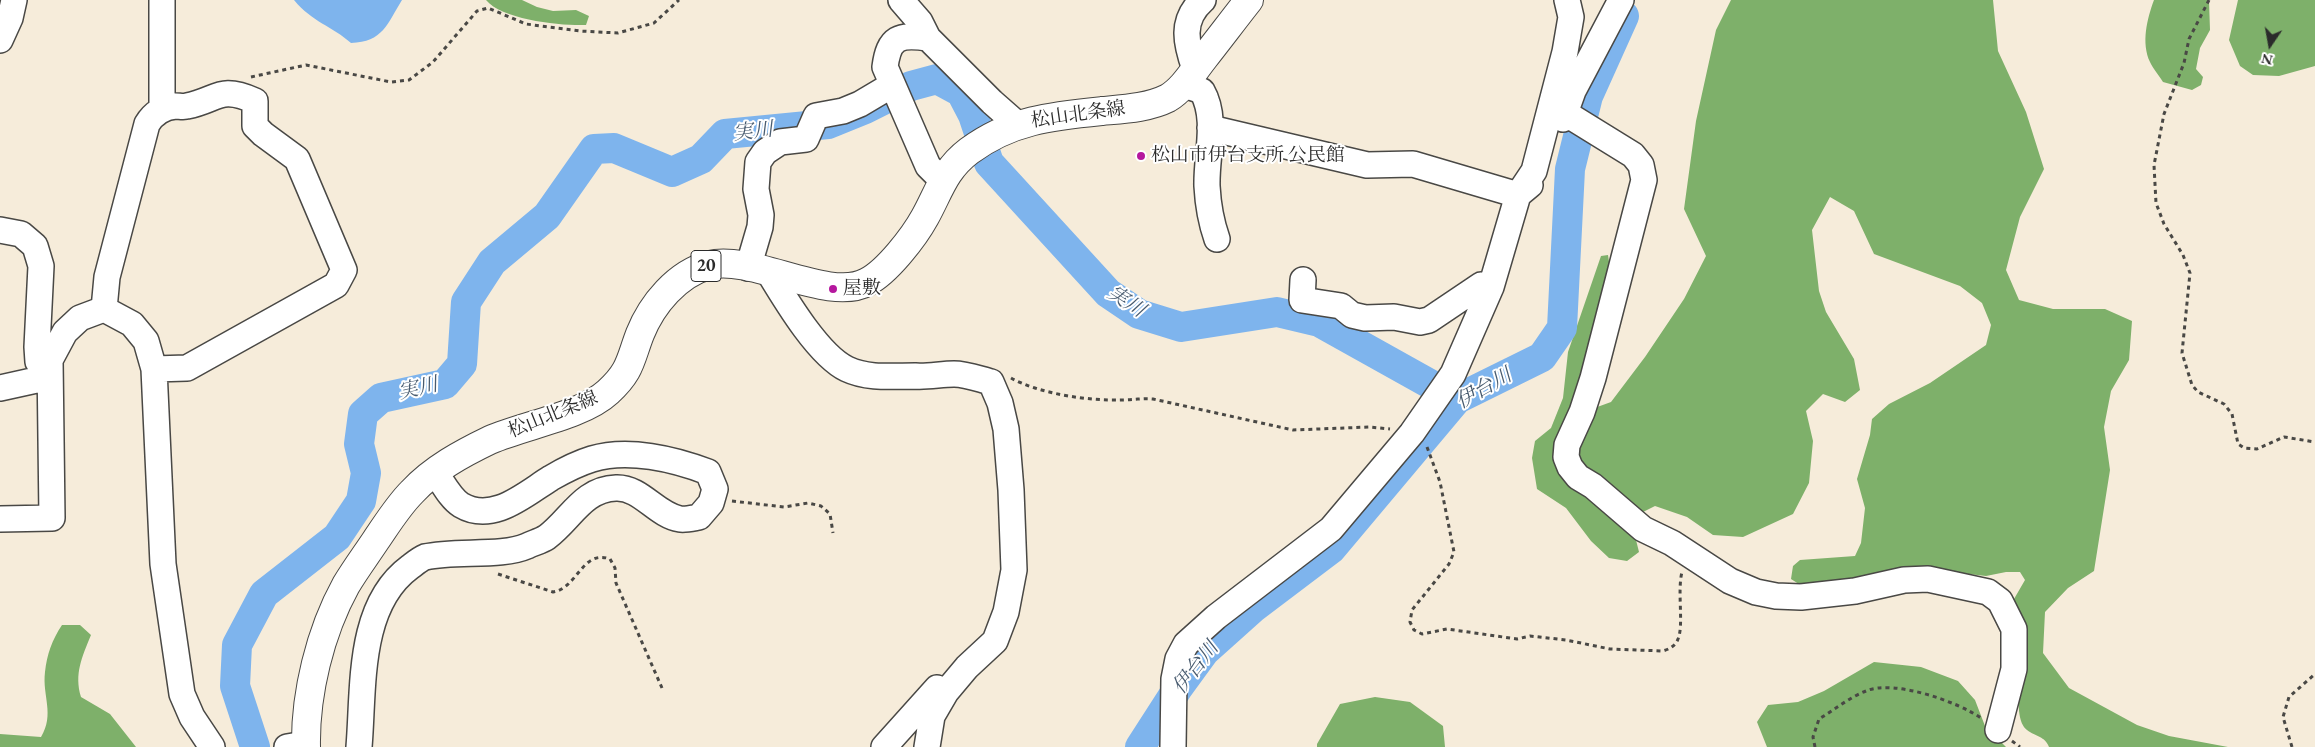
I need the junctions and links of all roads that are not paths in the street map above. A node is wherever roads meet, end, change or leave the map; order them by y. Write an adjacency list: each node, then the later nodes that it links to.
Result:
1 (14, 0): 9 (street)
2 (162, 0): 12 (street)
3 (901, 0): 8 (street)
4 (1203, 0): 10 (street)
5 (1249, 0): 10 (main road, 松山北条線 / 20)
6 (1567, 0): 17 (street)
7 (1621, 0): 13 (street)
8 (928, 38): 11 (street); 14 (street)
9 (0, 40)
10 (1190, 77): 14 (main road, 松山北条線 / 20); 15 (street)
11 (895, 91): 16 (street); 20 (street)
12 (162, 110): 23 (street); 24 (street)
13 (1578, 120): 17 (street); 30 (street)
14 (1017, 124): 16 (main road, 松山北条線 / 20)
15 (1210, 128): 17 (street); 19 (street)
16 (942, 180): 20 (main road, 松山北条線 / 20)
17 (1518, 195): 22 (street)
18 (0, 230): 25 (street)
19 (1218, 239)
20 (758, 269): 27 (main road, 松山北条線 / 20); 29 (street)
21 (1303, 280): 22 (street)
22 (1491, 288): 36 (street)
23 (104, 309): 24 (street); 25 (street)
24 (154, 369): 32 (street)
25 (50, 377): 26 (street); 28 (street)
26 (0, 388)
27 (435, 472): 31 (main road, 松山北条線 / 20); 33 (street)
28 (0, 519)
29 (967, 667): 34 (street); 35 (street)
30 (1998, 730)
31 (300, 746)
32 (212, 747)
33 (359, 747)
34 (884, 747)
35 (927, 747)
36 (1173, 747)

